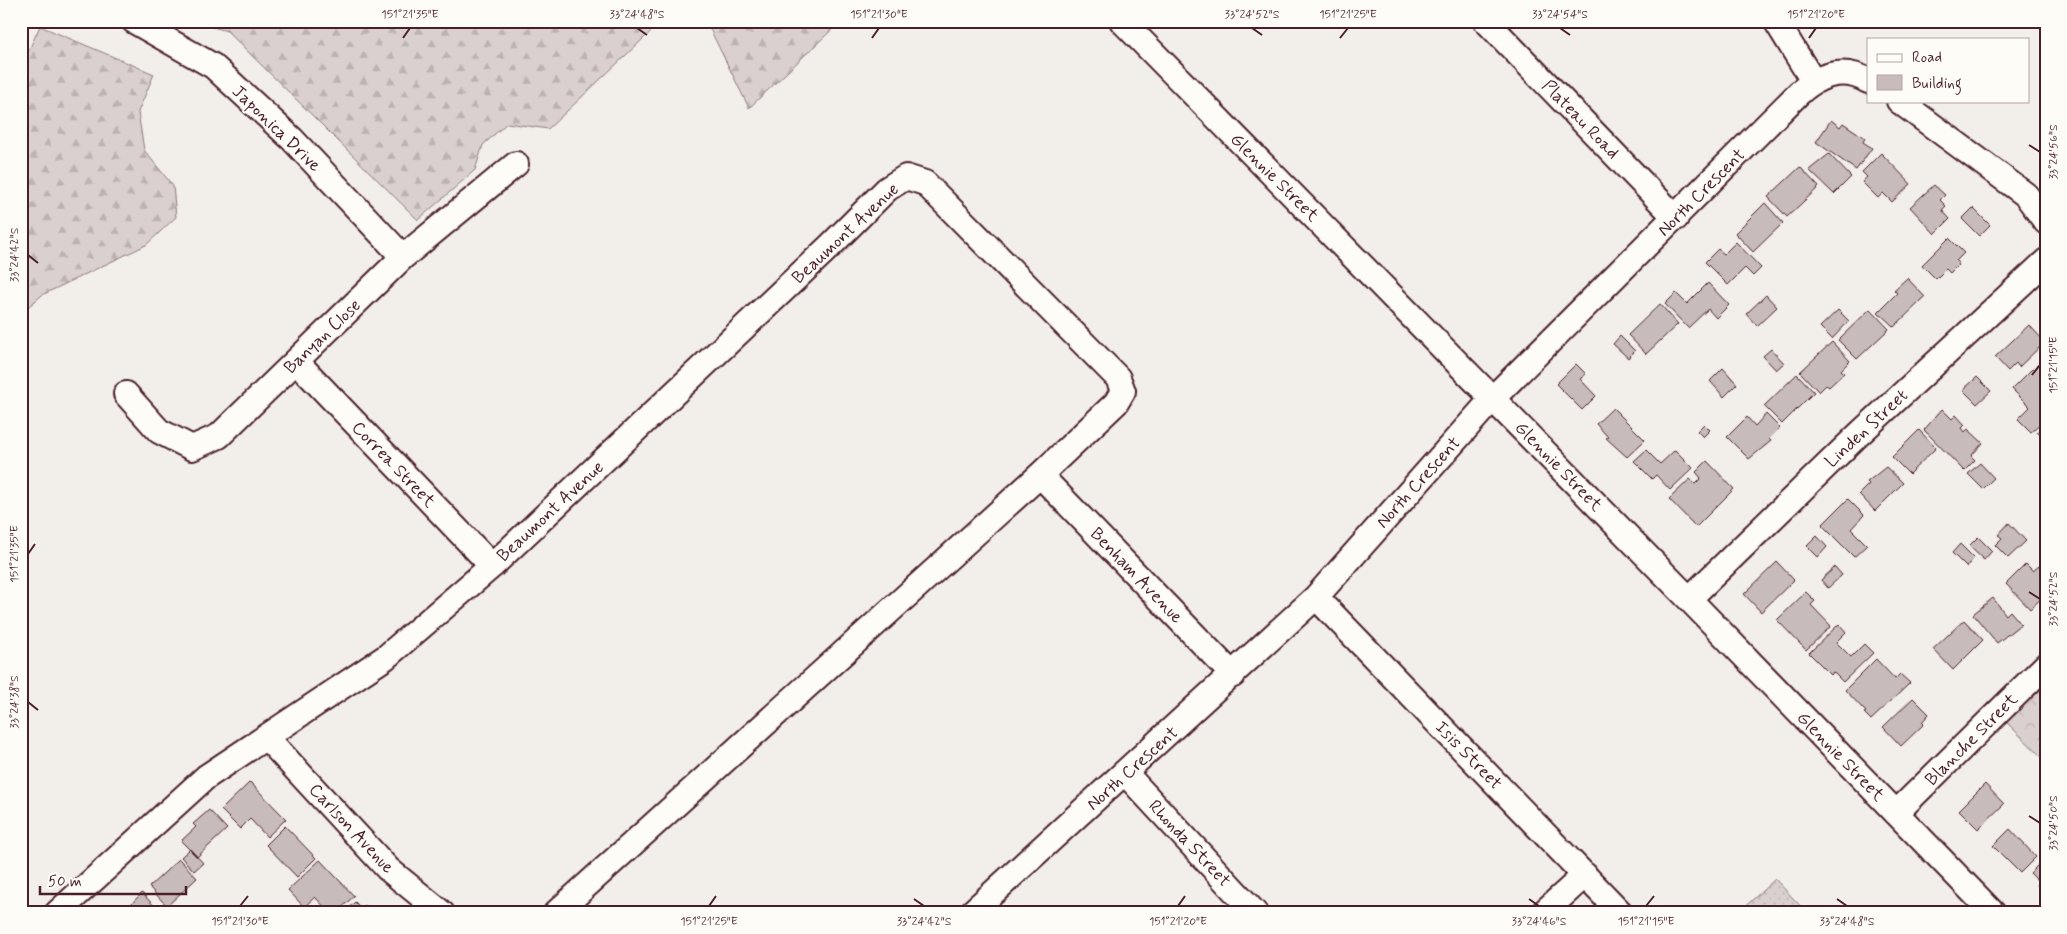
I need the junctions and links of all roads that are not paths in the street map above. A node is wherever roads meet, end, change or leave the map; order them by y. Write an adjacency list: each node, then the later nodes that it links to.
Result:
1 (134, 21): 11 (street, Japonica Drive)
2 (1122, 21): 15 (street, Glennie Street)
3 (1486, 21): 9 (street, Plateau Road)
4 (1776, 21): 5 (street)
5 (1813, 81): 6 (street, North Crescent); 9 (street, North Crescent)
6 (1867, 81)
7 (1900, 102): 10 (street)
8 (516, 164): 11 (street, Banyan Close)
9 (1676, 218): 15 (street, North Crescent)
10 (2046, 222)
11 (403, 257): 13 (street, Banyan Close)
12 (2046, 261): 19 (street, Linden Street)
13 (296, 361): 14 (street, Banyan Close); 17 (street, Correa Street)
14 (126, 394)
15 (1492, 398): 18 (street, North Crescent); 19 (street, Glennie Street)
16 (1040, 475): 17 (street, Beaumont Avenue); 21 (street, Benham Avenue); 28 (street, Beaumont Avenue)
17 (492, 566): 22 (street, Beaumont Avenue)
18 (1316, 597): 21 (street, North Crescent); 25 (street, Isis Street)
19 (1689, 599): 24 (street, Glennie Street)
20 (2046, 665): 24 (street, Blanche Street)
21 (1233, 675): 23 (street, North Crescent)
22 (266, 736): 26 (street, Beaumont Avenue); 27 (street, Carlson Avenue)
23 (1126, 774): 29 (street, North Crescent); 30 (street, Rhonda Street)
24 (1896, 813): 33 (street, Glennie Street)
25 (1585, 875): 31 (street); 32 (street, Isis Street)
26 (57, 913)
27 (442, 913)
28 (556, 913)
29 (972, 913)
30 (1255, 913)
31 (1542, 913)
32 (1621, 913)
33 (1993, 913)

